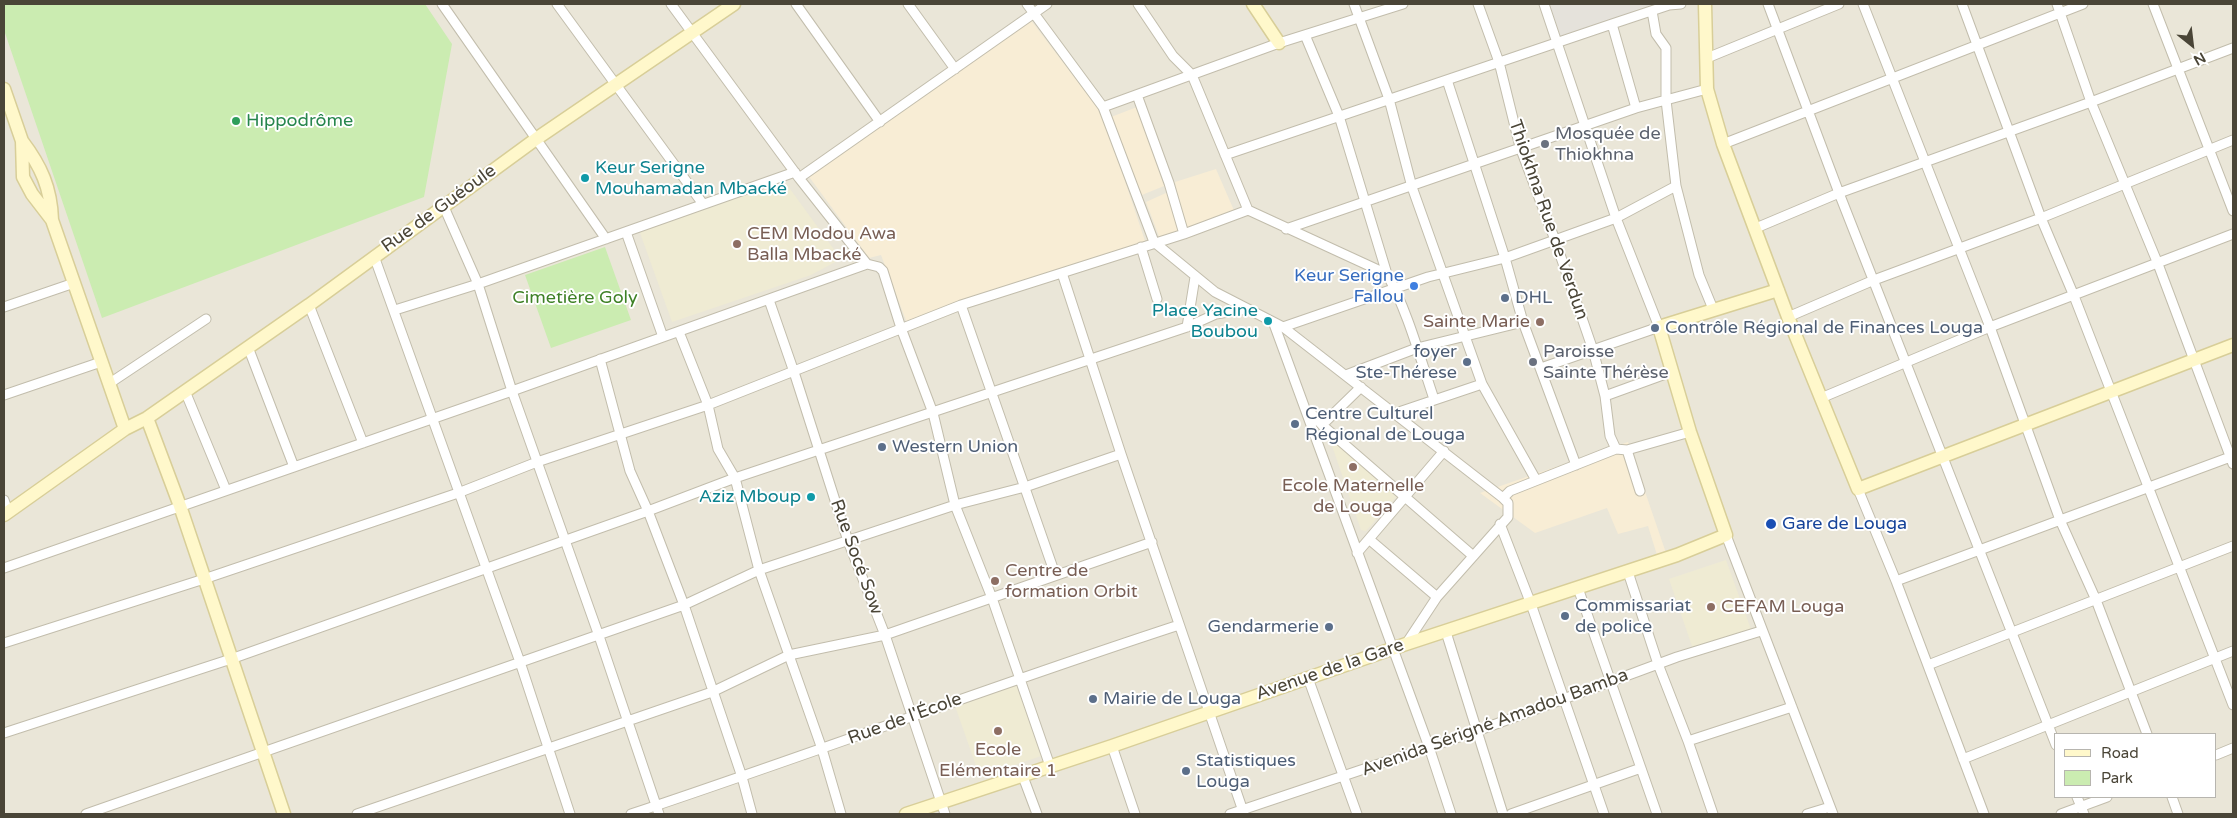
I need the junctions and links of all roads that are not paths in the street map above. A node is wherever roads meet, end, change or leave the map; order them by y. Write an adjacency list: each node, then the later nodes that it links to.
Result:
1 (442, 4): 57 (street)
2 (557, 4): 43 (street)
3 (671, 4): 30 (street)
4 (734, 4): 30 (street, Rue de Guéoule)
5 (796, 4): 54 (street)
6 (908, 4): 39 (street)
7 (1027, 4): 26 (street)
8 (1047, 4): 26 (street)
9 (1138, 4): 40 (street)
10 (1253, 4): 33 (street)
11 (1354, 4): 27 (street)
12 (1403, 4): 27 (street)
13 (1478, 4): 37 (street, Thiokhna Rue de Verdun)
14 (1544, 4): 32 (street)
15 (1676, 4): 16 (street); 25 (street)
16 (1681, 4)
17 (1705, 4): 36 (street)
18 (1768, 4): 29 (street)
19 (1839, 4): 29 (street)
20 (1863, 4): 41 (street)
21 (1962, 4): 34 (street)
22 (2083, 4): 24 (street)
23 (2153, 4): 38 (street)
24 (2059, 8): 34 (street); 49 (street)
25 (1652, 11): 28 (street); 48 (street)
26 (1034, 13): 39 (street); 50 (street)
27 (1359, 17): 31 (street); 47 (street)
28 (1612, 24): 32 (street); 51 (street)
29 (1777, 30): 36 (street); 52 (street)
30 (691, 33): 43 (street, Rue de Guéoule); 66 (street)
31 (1305, 35): 33 (street); 53 (street)
32 (1557, 42): 37 (street); 55 (street)
33 (1278, 43): 40 (street)
34 (1978, 44): 41 (street); 56 (street)
35 (2233, 48): 38 (street)
36 (1706, 58): 44 (street)
37 (1499, 62): 42 (street); 61 (street, Thiokhna Rue de Verdun)
38 (2179, 68): 49 (street); 62 (street)
39 (955, 69): 54 (street)
40 (1192, 75): 46 (street); 63 (street)
41 (1892, 77): 52 (street); 64 (street)
42 (1446, 80): 47 (street); 65 (street)
43 (615, 85): 57 (street, Rue de Guéoule); 72 (street)
44 (1707, 89): 48 (street); 60 (street)
45 (4, 90): 59 (street)
46 (1137, 94): 50 (street); 82 (street)
47 (1389, 98): 53 (street); 69 (street)
48 (1666, 100): 51 (street); 68 (street)
49 (2091, 102): 56 (street); 67 (street)
50 (1102, 107): 86 (street)
51 (1636, 108): 55 (street)
52 (1808, 111): 60 (street); 70 (street)
53 (1339, 116): 63 (street); 71 (street)
54 (880, 122): 66 (street)
55 (1584, 127): 61 (street); 76 (street)
56 (2009, 131): 64 (street); 77 (street)
57 (536, 139): 73 (street, Rue de Guéoule); 84 (street)
58 (2233, 140): 62 (street)
59 (22, 141): 78 (street); 78 (street)
60 (1723, 144): 79 (street)
61 (1520, 147): 65 (street); 85 (street, Thiokhna Rue de Verdun)
62 (2211, 149): 67 (street); 75 (street)
63 (1225, 155): 74 (street)
64 (1924, 163): 70 (street); 88 (street)
65 (1473, 165): 69 (street); 90 (street)
66 (797, 175): 72 (street); 91 (street)
67 (2126, 183): 77 (street); 92 (street)
68 (1676, 186): 76 (street); 109 (street)
69 (1412, 187): 71 (street); 94 (street)
70 (1839, 193): 79 (street); 97 (street)
71 (1366, 202): 80 (street); 95 (street)
72 (702, 204): 81 (street)
73 (444, 207): 89 (street, Rue de Guéoule); 99 (street)
74 (1248, 210): 80 (street); 82 (street)
75 (2233, 211)
76 (1616, 218): 85 (street); 116 (street)
77 (2041, 218): 88 (street); 102 (street)
78 (52, 220): 98 (street)
79 (1756, 228): 101 (street)
80 (1286, 229): 95 (street)
81 (626, 232): 84 (street); 120 (street)
82 (1184, 234): 86 (street)
83 (2233, 234): 92 (street)
84 (606, 238): 99 (street)
85 (1555, 240): 90 (street); 125 (street, Thiokhna Rue de Verdun)
86 (1154, 242): 87 (street); 96 (street)
87 (1141, 247): 93 (street); 103 (street)
88 (1958, 248): 97 (street); 117 (street)
89 (374, 256): 105 (street, Rue de Guéoule); 110 (street)
90 (1504, 258): 94 (street); 113 (street)
91 (867, 264): 104 (street); 118 (street)
92 (2158, 264): 102 (street); 128 (street)
93 (1062, 273): 106 (street); 127 (street)
94 (1443, 273): 100 (street); 121 (street)
95 (1386, 274): 100 (street)
96 (1195, 277): 108 (street); 115 (street)
97 (1874, 280): 111 (street); 130 (street)
98 (74, 283): 107 (street); 129 (street)
99 (478, 284): 110 (street); 139 (street)
100 (1394, 288): 114 (street); 124 (street)
101 (1778, 290): 109 (street); 111 (street)
102 (2074, 296): 117 (street); 141 (street)
103 (1157, 298)
104 (768, 300): 119 (street); 132 (street, Rue Socé Sow)
105 (309, 305): 123 (street, Rue de Guéoule); 157 (street)
106 (961, 305): 118 (street); 140 (street)
107 (4, 307)
108 (1247, 309): 114 (street); 115 (street)
109 (1713, 309): 116 (street)
110 (395, 310): 151 (street)
111 (1788, 317): 144 (street)
112 (206, 319): 135 (street)
113 (1523, 322): 121 (street); 131 (street)
114 (1278, 326): 134 (street); 147 (street)
115 (1188, 327): 127 (street)
116 (1660, 327): 125 (street); 133 (street)
117 (1990, 327): 130 (street); 152 (street)
118 (901, 328): 132 (street); 148 (street)
119 (679, 332): 120 (street); 146 (street)
120 (663, 337): 126 (street)
121 (1465, 337): 124 (street); 136 (street)
122 (2233, 345): 128 (street)
123 (248, 348): 138 (street, Rue de Guéoule); 167 (street)
124 (1417, 348): 134 (street); 145 (street)
125 (1593, 350): 131 (street); 143 (street, Thiokhna Rue de Verdun)
126 (600, 359): 139 (street); 156 (street)
127 (1091, 359): 140 (street); 162 (street)
128 (2194, 360): 141 (street); 164 (street)
129 (101, 362): 135 (street); 142 (street)
130 (1906, 363): 144 (street); 163 (street)
131 (1541, 368): 166 (street)
132 (794, 372): 146 (street); 160 (street, Rue Socé Sow)
133 (1672, 372): 143 (street); 155 (street)
134 (1346, 375): 137 (street)
135 (110, 383): 154 (street)
136 (1482, 384): 145 (street); 169 (street)
137 (1361, 387): 149 (street); 153 (street)
138 (185, 391): 150 (street, Rue de Guéoule); 173 (street)
139 (512, 391): 151 (street); 165 (street)
140 (992, 392): 148 (street); 170 (street)
141 (2111, 392): 152 (street); 171 (street)
142 (4, 395)
143 (1605, 396): 158 (street, Thiokhna Rue de Verdun)
144 (1821, 398): 172 (street)
145 (1434, 400): 149 (street)
146 (708, 405): 156 (street); 168 (street)
147 (1306, 408): 153 (street); 191 (street)
148 (933, 413): 160 (street); 178 (street)
149 (1393, 414): 161 (street)
150 (147, 418): 154 (street, Rue de Guéoule); 179 (street)
151 (434, 418): 157 (street); 175 (street)
152 (2025, 424): 163 (street); 182 (street)
153 (1322, 426): 176 (street)
154 (126, 429): 180 (street, Rue de Guéoule)
155 (1690, 432): 159 (street); 184 (street)
156 (620, 434): 165 (street); 181 (street)
157 (364, 443): 167 (street)
158 (1616, 449): 159 (street); 166 (street)
159 (1627, 450): 174 (street)
160 (820, 451): 168 (street); 187 (street, Rue Socé Sow)
161 (1444, 451): 176 (street); 177 (street)
162 (1121, 454): 170 (street); 188 (street)
163 (1943, 456): 172 (street); 190 (street)
164 (2232, 459): 171 (street)
165 (537, 462): 175 (street); 185 (street)
166 (1576, 465): 169 (street)
167 (294, 467): 173 (street)
168 (735, 478): 181 (street); 196 (street)
169 (1536, 480): 177 (street)
170 (1025, 487): 178 (street); 198 (street)
171 (2147, 487): 182 (street); 193 (street)
172 (1858, 489): 200 (street)
173 (226, 490): 179 (street)
174 (1640, 491)
175 (458, 492): 195 (street); 199 (street)
176 (1407, 496): 186 (street); 192 (street)
177 (1503, 498): 183 (street)
178 (955, 505): 187 (street); 203 (street)
179 (180, 506): 194 (street); 199 (street)
180 (5, 509)
181 (648, 511): 185 (street); 206 (street)
182 (2060, 520): 190 (street); 204 (street)
183 (1500, 524): 192 (street); 205 (street)
184 (1726, 535): 197 (street, Avenue de la Gare); 208 (street)
185 (566, 540): 195 (street); 212 (street)
186 (1370, 540): 191 (street); 202 (street)
187 (848, 541): 196 (street); 211 (street, Rue Socé Sow)
188 (1152, 542): 198 (street); 207 (street)
189 (2233, 546): 193 (street)
190 (1979, 552): 200 (street); 210 (street)
191 (1358, 553): 215 (street)
192 (1472, 555): 202 (street)
193 (2178, 566): 204 (street); 218 (street)
194 (4, 568)
195 (486, 569): 219 (street); 220 (street)
196 (758, 570): 206 (street); 217 (street)
197 (1628, 572): 201 (street, Avenue de la Gare); 221 (street)
198 (1055, 574): 203 (street)
199 (204, 579): 213 (street); 219 (street)
200 (1896, 581): 222 (street)
201 (1578, 588): 205 (street, Avenue de la Gare); 225 (street)
202 (1437, 597): 214 (street)
203 (992, 598): 211 (street); 223 (street)
204 (2096, 600): 210 (street); 227 (street)
205 (1531, 604): 209 (street, Avenue de la Gare); 228 (street)
206 (684, 605): 212 (street); 226 (street)
207 (1179, 624): 223 (street, Rue de l'École); 231 (street)
208 (1761, 631): 221 (street, Avenida Sérigné Amadou Bamba); 230 (street)
209 (1446, 632): 214 (street, Avenue de la Gare); 235 (street)
210 (2010, 633): 222 (street); 234 (street)
211 (885, 635): 217 (street); 232 (street, Rue Socé Sow)
212 (599, 636): 220 (street); 233 (street)
213 (4, 643)
214 (1406, 644): 215 (street, Avenue de la Gare)
215 (1392, 649): 224 (street, Avenue de la Gare); 241 (street)
216 (2233, 651): 218 (street)
217 (789, 655): 226 (street); 244 (street)
218 (2214, 658): 227 (street); 229 (street)
219 (231, 659): 236 (street); 245 (street)
220 (520, 662): 243 (street); 245 (street)
221 (1658, 664): 225 (street, Avenida Sérigné Amadou Bamba); 239 (street)
222 (1928, 665): 247 (street)
223 (1020, 677): 232 (street, Rue de l'École); 248 (street)
224 (1308, 678): 231 (street, Avenue de la Gare); 252 (street)
225 (1612, 682): 228 (street, Avenida Sérigné Amadou Bamba); 249 (street)
226 (712, 692): 233 (street); 251 (street)
227 (2130, 692): 234 (street); 237 (street)
228 (1563, 699): 235 (street, Avenida Sérigné Amadou Bamba); 253 (street)
229 (2233, 705)
230 (1792, 706): 239 (street); 260 (street)
231 (1208, 713): 240 (street, Avenue de la Gare); 261 (street)
232 (912, 716): 244 (street, Rue de l'École); 257 (street, Rue Socé Sow)
233 (627, 722): 243 (street); 258 (street)
234 (2047, 724): 238 (street); 247 (street)
235 (1477, 731): 241 (street, Avenida Sérigné Amadou Bamba); 275 (street)
236 (4, 733)
237 (2148, 733)
238 (2054, 740)
239 (1688, 741): 279 (street)
240 (1112, 746): 248 (street, Avenue de la Gare); 271 (street)
241 (1429, 747): 252 (street, Avenida Sérigné Amadou Bamba); 274 (street)
242 (2233, 748): 246 (street)
243 (547, 749): 264 (street); 265 (street)
244 (822, 750): 251 (street, Rue de l'École); 268 (street)
245 (262, 753): 262 (street); 263 (street)
246 (2217, 755)
247 (1963, 759): 281 (street)
248 (1050, 766): 250 (street, Avenue de la Gare)
249 (1641, 768): 253 (street); 278 (street)
250 (1022, 774): 257 (street, Avenue de la Gare); 270 (street)
251 (742, 777): 258 (street, Rue de l'École); 267 (street)
252 (1344, 777): 261 (street, Avenida Sérigné Amadou Bamba); 273 (street)
253 (1595, 786): 276 (street); 277 (street)
254 (2078, 798): 259 (street)
255 (2105, 798): 259 (street)
256 (2172, 798): 283 (street)
257 (943, 809): 269 (street, Avenue de la Gare)
258 (658, 810): 266 (street, Rue de l'École)
259 (2083, 810): 282 (street)
260 (1832, 811): 280 (street)
261 (1243, 812): 272 (street, Avenida Sérigné Amadou Bamba)
262 (86, 814)
263 (284, 814)
264 (357, 814)
265 (570, 814)
266 (631, 814)
267 (752, 814)
268 (841, 814)
269 (906, 814)
270 (1037, 814)
271 (1135, 814)
272 (1230, 814)
273 (1356, 814)
274 (1451, 814)
275 (1503, 814)
276 (1512, 814)
277 (1604, 814)
278 (1657, 814)
279 (1713, 814)
280 (1807, 814)
281 (1984, 814)
282 (2061, 814)
283 (2178, 814)

